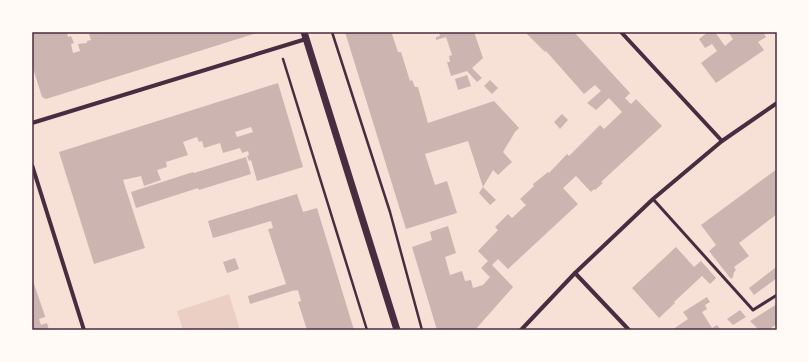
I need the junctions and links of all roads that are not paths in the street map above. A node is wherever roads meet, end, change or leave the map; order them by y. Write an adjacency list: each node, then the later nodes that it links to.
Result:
1 (621, 32): 5 (street)
2 (305, 35): 4 (street); 11 (street)
3 (777, 103): 5 (street)
4 (32, 123)
5 (722, 141): 7 (street)
6 (32, 165): 10 (street)
7 (653, 198): 8 (street); 9 (lane)
8 (575, 273): 12 (street); 13 (street)
9 (777, 295)
10 (84, 330)
11 (397, 330)
12 (520, 330)
13 (629, 330)

